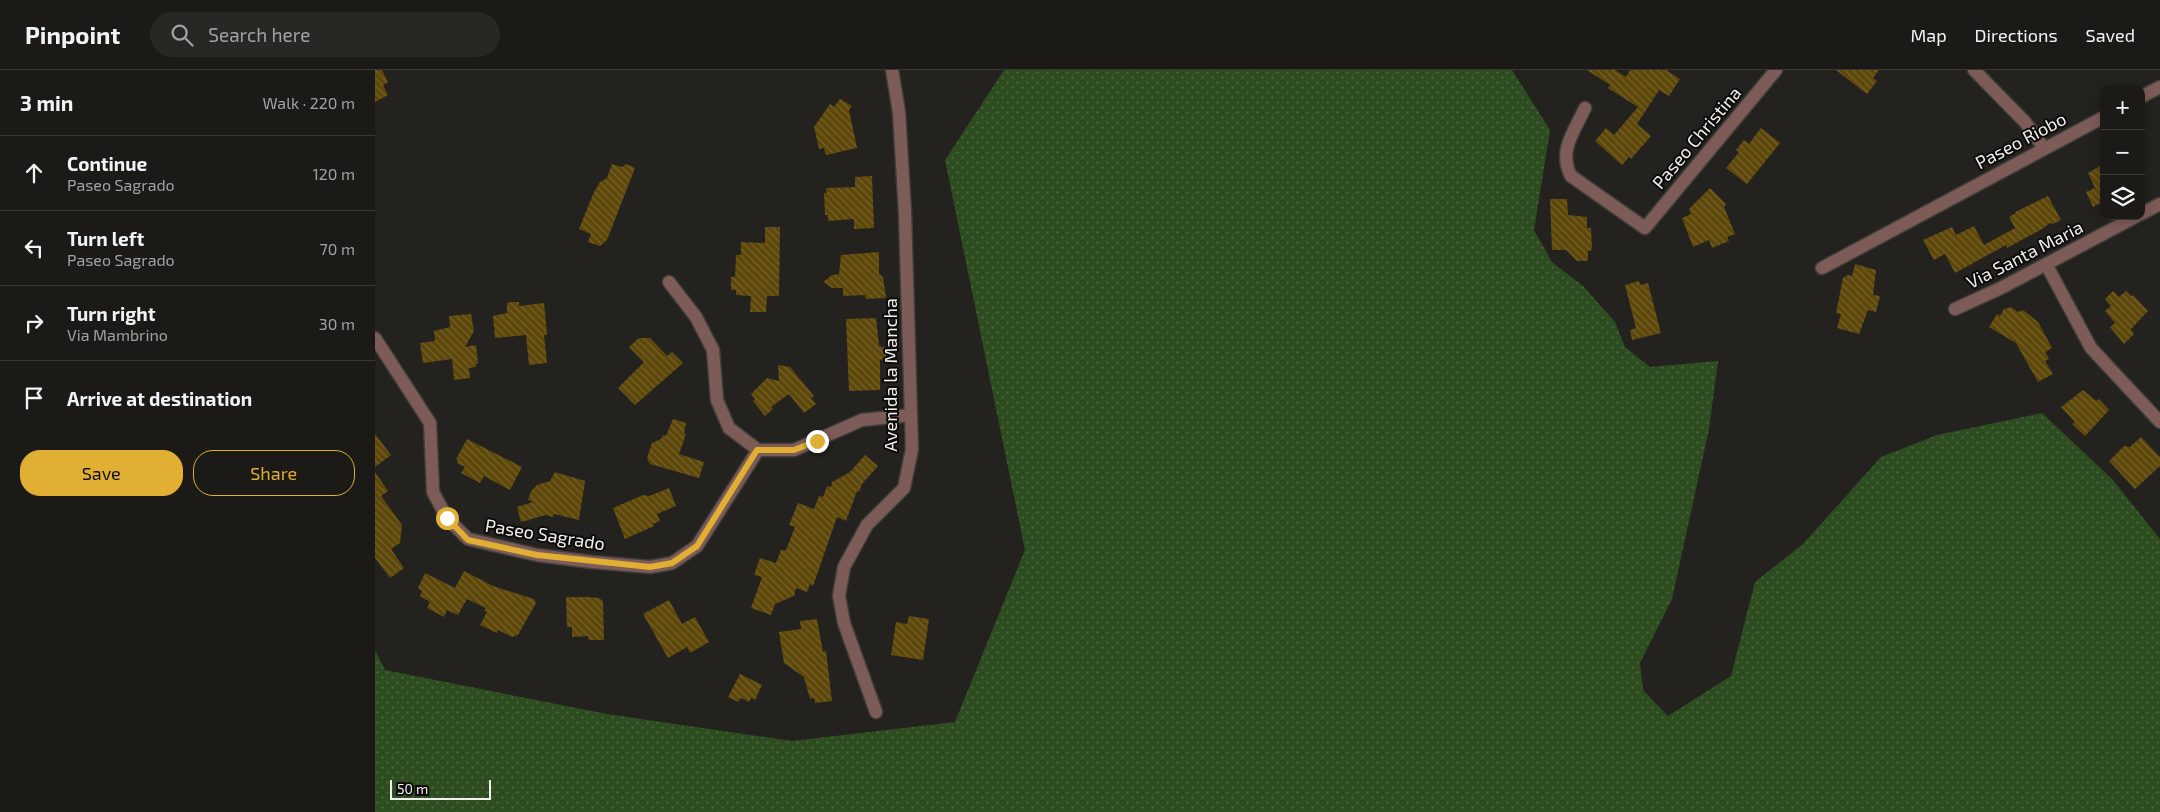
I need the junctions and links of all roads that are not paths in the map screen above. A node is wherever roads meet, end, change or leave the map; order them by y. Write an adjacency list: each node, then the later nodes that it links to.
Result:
1 (892, 70): 17 (street, Avenida la Mancha)
2 (1776, 70): 6 (street, Paseo Christina)
3 (1974, 70): 8 (street)
4 (2160, 87): 5 (street)
5 (2145, 95)
6 (1585, 108)
7 (2100, 119): 8 (street, Paseo Riobo)
8 (2044, 148): 13 (street, Paseo Riobo)
9 (2160, 204): 10 (street)
10 (2145, 212)
11 (2129, 220): 12 (street, Via Santa Maria)
12 (2046, 264): 15 (street, Via Santa Maria); 18 (street)
13 (1822, 268)
14 (669, 282): 19 (street)
15 (1955, 309)
16 (375, 338): 19 (street, Paseo Sagrado)
17 (911, 415): 19 (street); 20 (street, Avenida la Mancha)
18 (2160, 422)
19 (757, 450)
20 (876, 712)

